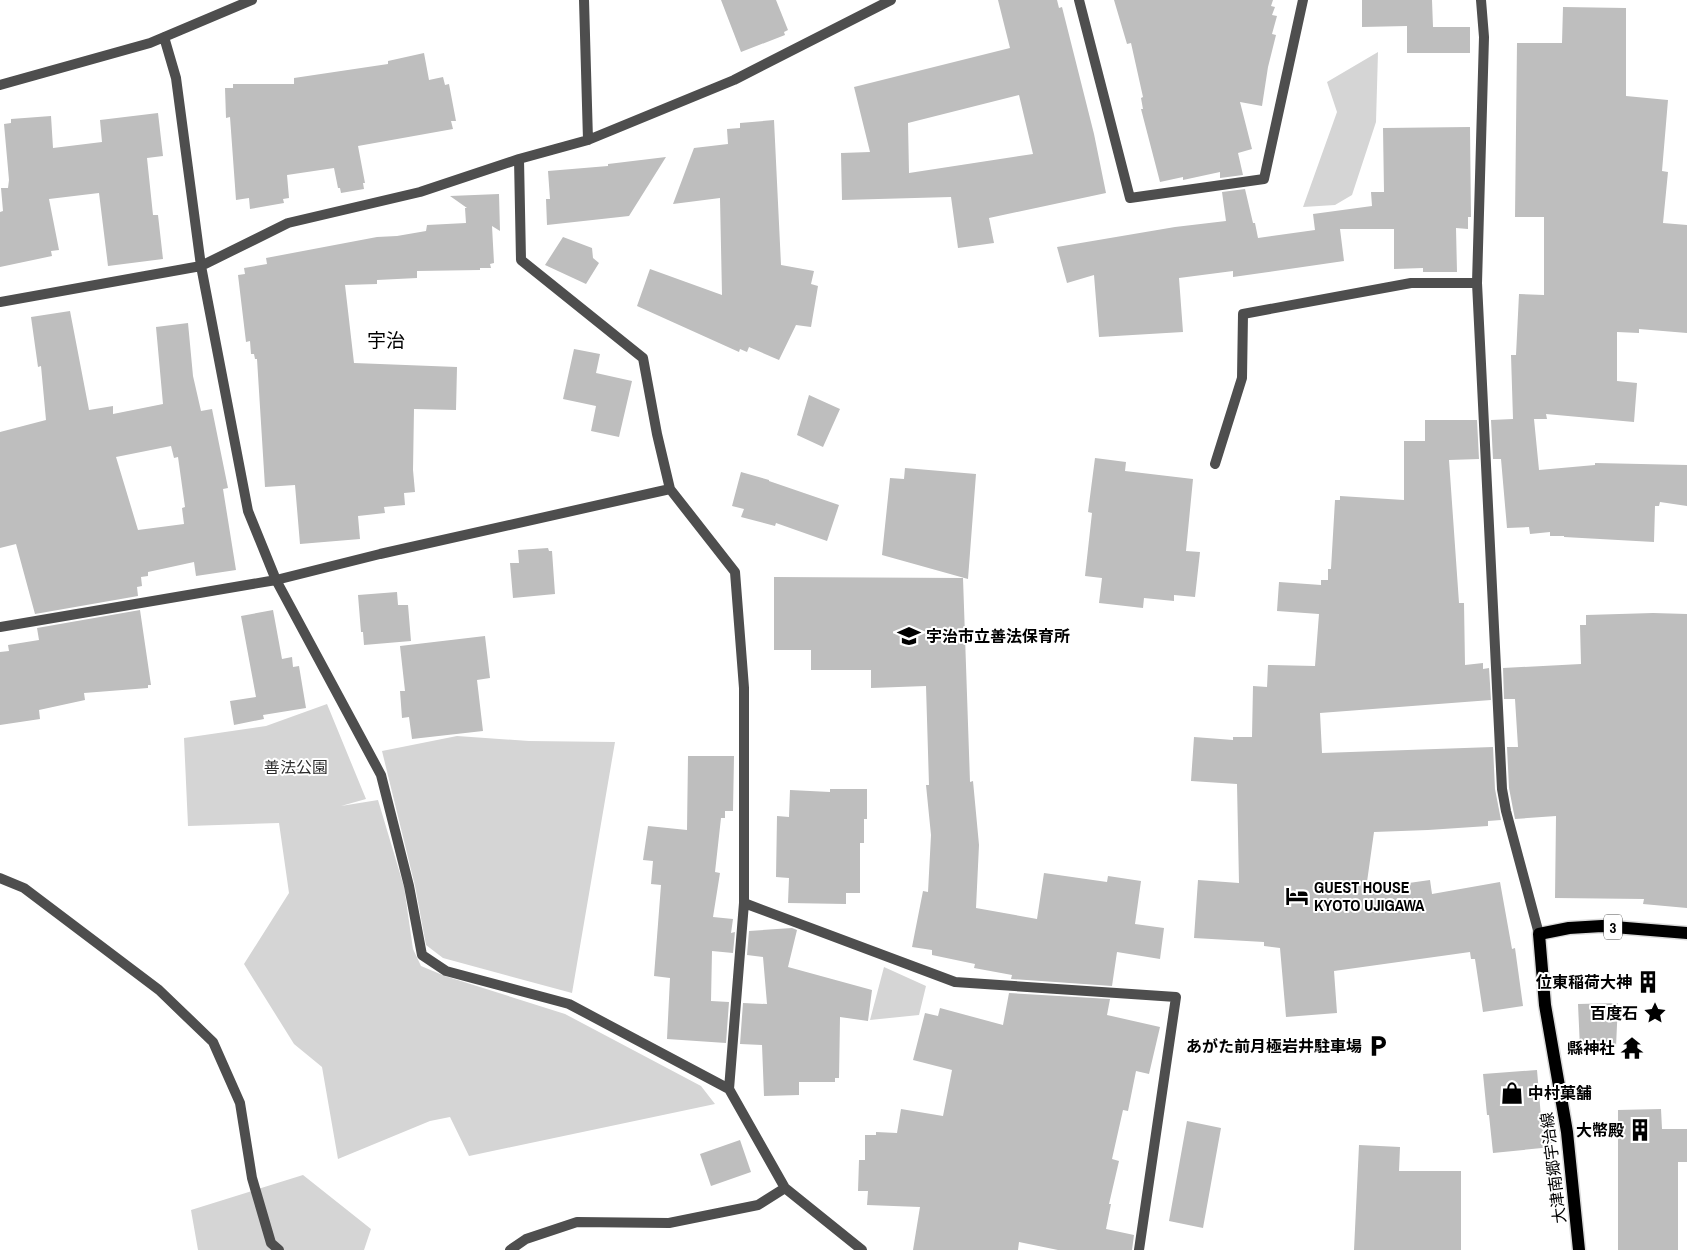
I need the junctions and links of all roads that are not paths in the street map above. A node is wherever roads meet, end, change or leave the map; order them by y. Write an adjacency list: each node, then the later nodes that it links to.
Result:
1 (252, 0): 7 (street)
2 (584, 0): 9 (street)
3 (891, 0): 9 (street)
4 (1079, 0): 5 (street)
5 (1303, 0)
6 (1481, 0): 12 (street)
7 (164, 37): 8 (street); 11 (street)
8 (0, 85)
9 (588, 140): 10 (street)
10 (519, 159): 11 (street); 15 (street)
11 (201, 266): 13 (street); 16 (street)
12 (1477, 283): 14 (street); 21 (street)
13 (0, 302)
14 (1216, 464)
15 (670, 490): 16 (street); 19 (street)
16 (276, 580): 17 (street); 22 (street)
17 (0, 627)
18 (0, 878): 24 (street)
19 (744, 903): 22 (street); 27 (street)
20 (1687, 933): 21 (main road, 3)
21 (1539, 934): 28 (main road, 大津南郷宇治線)
22 (729, 1088): 23 (street)
23 (785, 1188): 25 (street); 26 (street)
24 (280, 1250)
25 (510, 1250)
26 (862, 1250)
27 (1139, 1250)
28 (1579, 1250)

